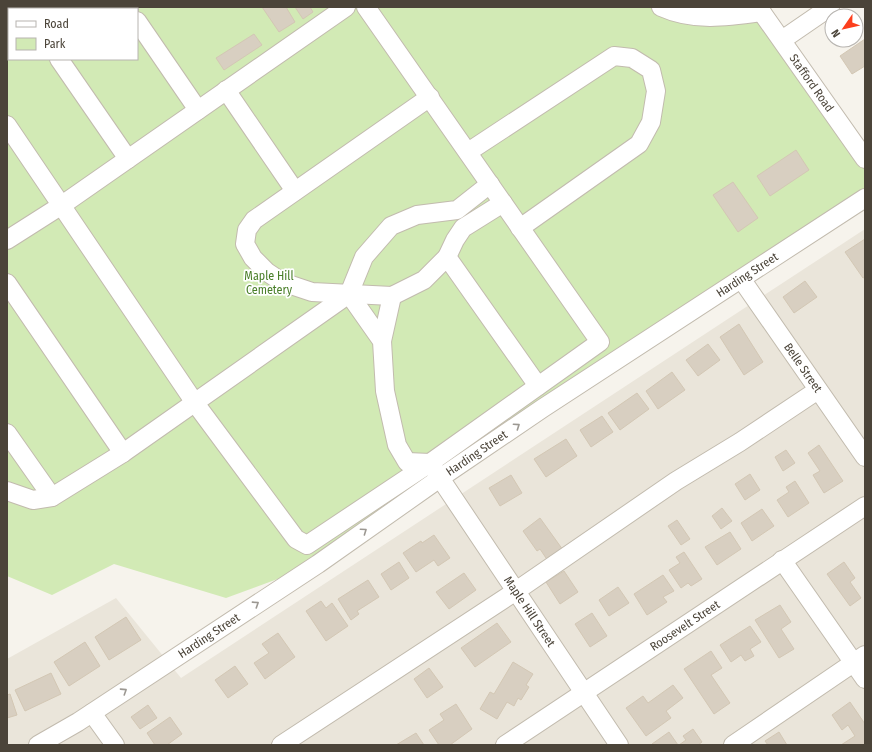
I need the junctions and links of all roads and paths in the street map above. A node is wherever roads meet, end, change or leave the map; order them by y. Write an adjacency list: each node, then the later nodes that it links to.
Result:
1 (346, 7): 9 (street)
2 (366, 7): 10 (street)
3 (661, 7): 5 (street)
4 (830, 7): 7 (street)
5 (760, 9): 7 (street, Stafford Road)
6 (138, 22): 11 (street)
7 (782, 40): 15 (street, Stafford Road)
8 (60, 60): 14 (street)
9 (226, 90): 11 (street); 17 (street)
10 (430, 97): 13 (street); 17 (street)
11 (198, 110): 14 (street)
12 (7, 125): 20 (street)
13 (468, 152): 16 (street); 21 (street)
14 (128, 159): 20 (street)
15 (865, 159)
16 (490, 184): 19 (street); 26 (street)
17 (295, 191): 26 (street)
18 (865, 198): 24 (street, Harding Street)
19 (503, 203): 21 (street); 23 (street)
20 (62, 205): 22 (street); 31 (street)
21 (520, 228): 29 (street)
22 (7, 240)
23 (447, 257): 27 (street); 29 (street)
24 (742, 280): 30 (street, Belle Street); 35 (street, Harding Street, one-way to 24)
25 (7, 284): 33 (street)
26 (349, 294): 27 (street); 28 (street); 31 (street)
27 (392, 296): 28 (street)
28 (382, 341): 35 (street)
29 (538, 386): 35 (street)
30 (818, 390): 34 (street, Belle Street); 40 (street)
31 (195, 403): 33 (street); 35 (street)
32 (7, 433): 37 (street)
33 (123, 453): 37 (street)
34 (865, 457)
35 (435, 471): 40 (street, Maple Hill Street); 44 (street, Harding Street, one-way to 35)
36 (7, 491): 37 (street)
37 (52, 497)
38 (865, 506): 39 (street, Roosevelt Street)
39 (782, 560): 41 (street); 43 (street, Roosevelt Street)
40 (516, 591): 43 (street, Maple Hill Street); 47 (street)
41 (860, 659): 42 (street); 50 (street)
42 (865, 679)
43 (584, 692): 48 (street, Roosevelt Street); 49 (street, Maple Hill Street)
44 (92, 713): 45 (street, Harding Street); 46 (street)
45 (38, 745)
46 (114, 745)
47 (281, 745)
48 (505, 745)
49 (619, 745)
50 (733, 745)

